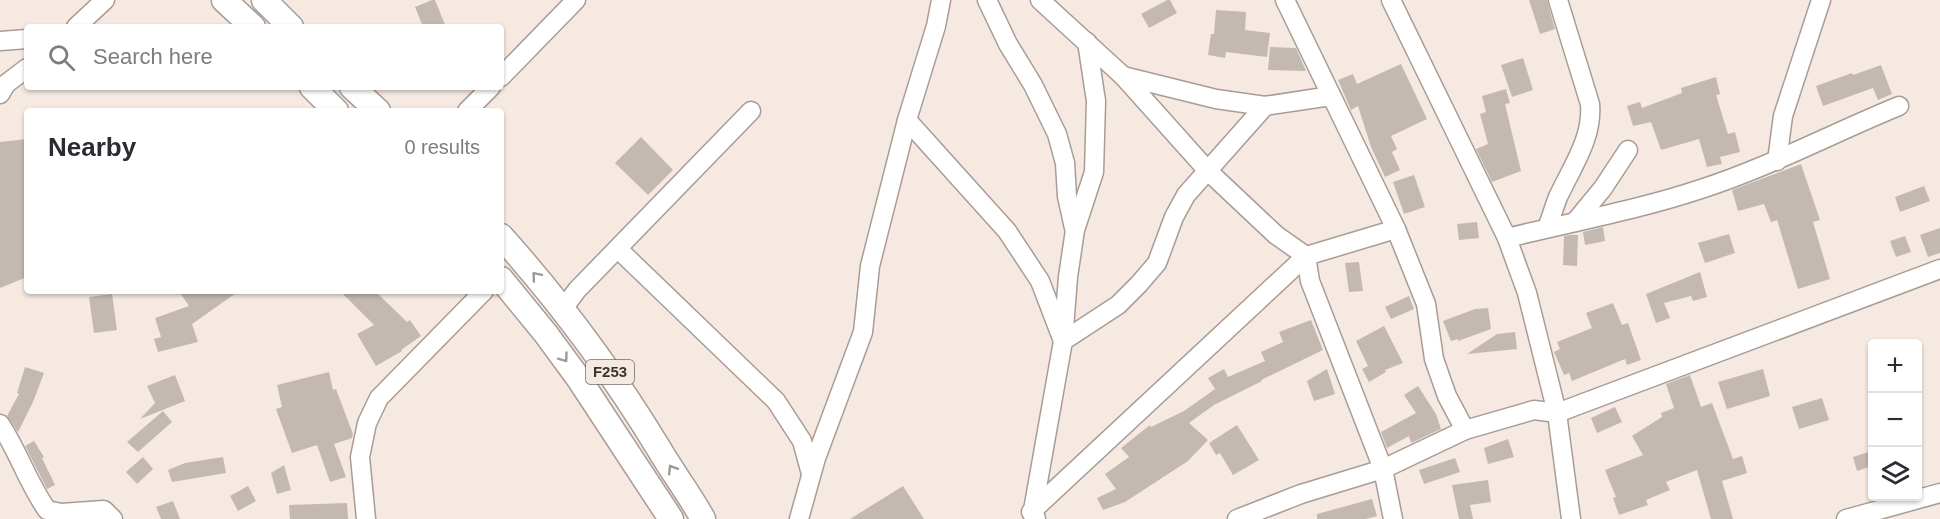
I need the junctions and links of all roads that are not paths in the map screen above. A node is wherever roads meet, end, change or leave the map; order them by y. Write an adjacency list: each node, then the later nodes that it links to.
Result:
1 (105, 0): 12 (street)
2 (224, 0): 13 (main road)
3 (264, 0): 14 (main road)
4 (576, 0): 19 (street)
5 (941, 0): 32 (street)
6 (987, 0): 39 (street)
7 (1040, 0): 17 (street)
8 (1285, 0): 25 (street)
9 (1390, 0): 40 (street)
10 (1558, 0): 37 (street)
11 (1821, 0): 34 (street)
12 (79, 24)
13 (250, 24)
14 (288, 24)
15 (24, 39): 16 (street)
16 (0, 41)
17 (1087, 42): 20 (street); 39 (street)
18 (24, 70): 24 (street)
19 (504, 74)
20 (1123, 76): 26 (street); 35 (street)
21 (315, 90): 28 (main road)
22 (355, 90): 29 (main road)
23 (488, 90): 30 (street)
24 (0, 94)
25 (1331, 96): 26 (street); 38 (street)
26 (1265, 106): 35 (street)
27 (1899, 106): 34 (street)
28 (333, 108)
29 (375, 108)
30 (470, 108)
31 (751, 111): 42 (street)
32 (907, 120): 48 (street); 53 (street)
33 (1628, 150): 36 (street)
34 (1777, 161): 36 (street)
35 (1208, 171): 43 (street); 48 (street)
36 (1575, 222): 37 (street)
37 (1547, 228): 40 (street)
38 (1396, 229): 43 (street); 51 (street)
39 (1075, 230): 48 (street)
40 (1507, 238): 49 (street)
41 (504, 240): 47 (main road, F253, one-way to 41)
42 (618, 249): 47 (street); 53 (street)
43 (1306, 256): 52 (street); 55 (street)
44 (1940, 269): 49 (street)
45 (504, 283): 58 (main road, F253, one-way to 58)
46 (481, 294): 57 (street)
47 (563, 309): 59 (main road, F253, one-way to 47)
48 (1063, 341): 55 (street)
49 (1557, 413): 51 (street); 63 (street)
50 (0, 424): 56 (street)
51 (1465, 430): 52 (street)
52 (1383, 468): 61 (street); 62 (street)
53 (811, 474): 60 (street)
54 (1940, 493): 64 (street)
55 (1031, 516)
56 (113, 519)
57 (366, 519)
58 (671, 519)
59 (703, 519)
60 (799, 519)
61 (1237, 519)
62 (1393, 519)
63 (1571, 519)
64 (1846, 519)

